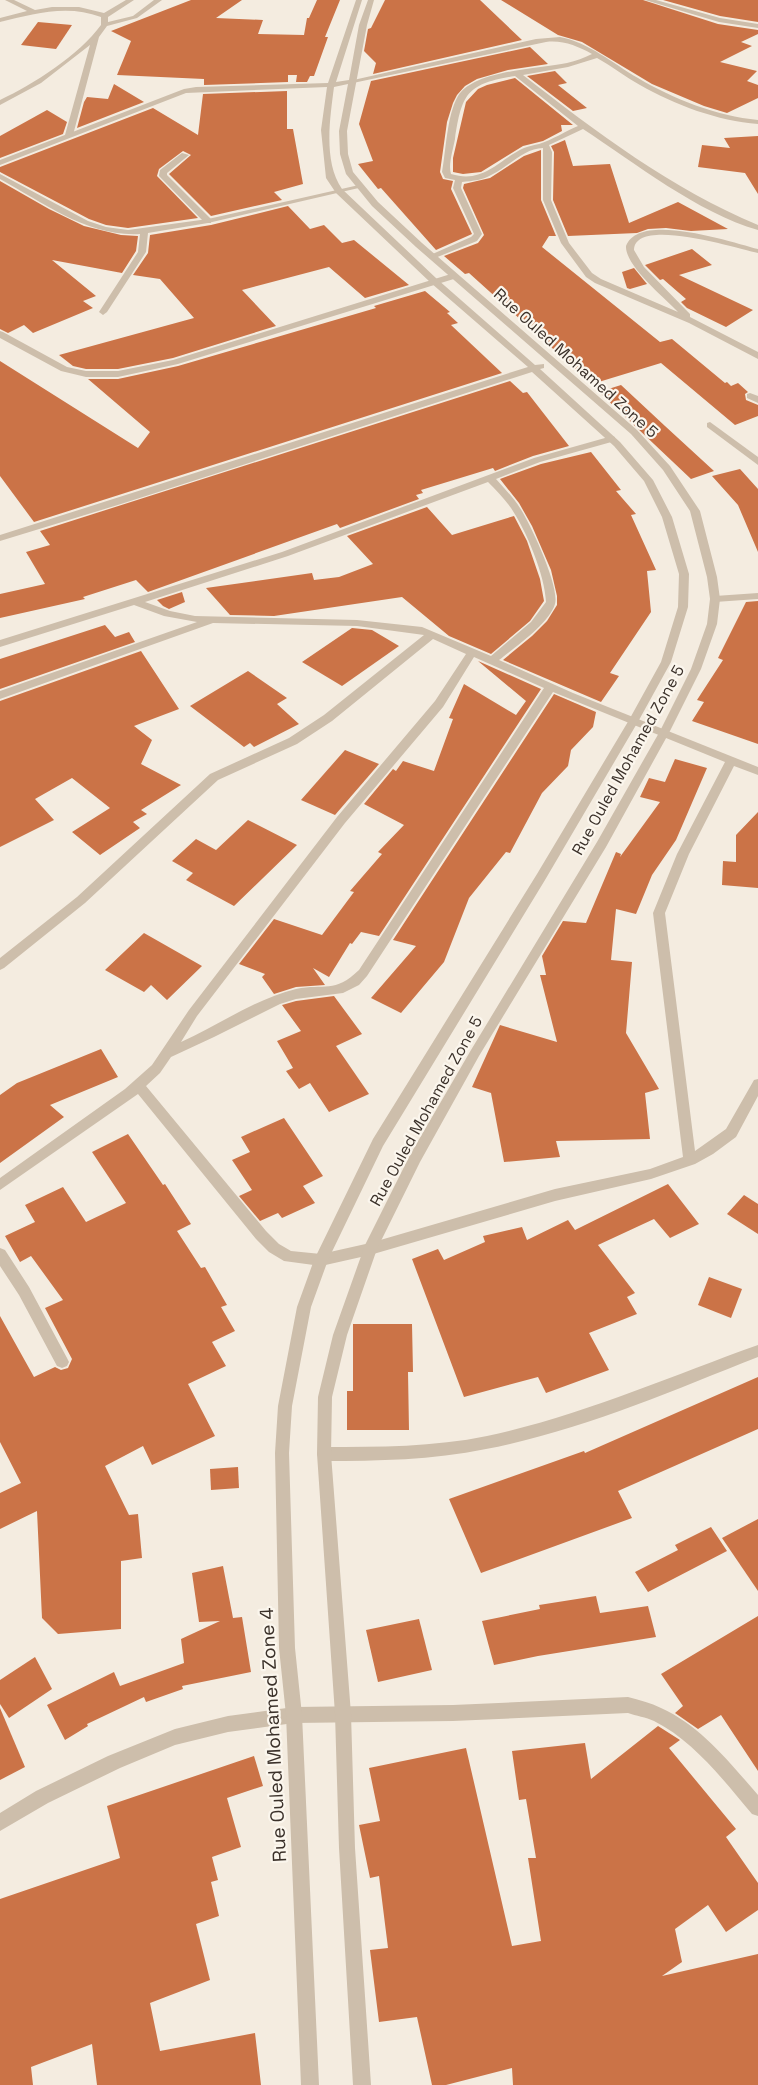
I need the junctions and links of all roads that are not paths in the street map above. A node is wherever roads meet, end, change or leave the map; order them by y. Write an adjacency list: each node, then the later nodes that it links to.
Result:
1 (8, 0): 7 (street)
2 (131, 0): 8 (street)
3 (159, 0): 10 (street)
4 (359, 0): 16 (street, Rue Ouled Mohamed Zone 5)
5 (371, 0): 15 (street, Rue Ouled Mohamed Zone 5)
6 (648, 0): 11 (street)
7 (34, 12): 8 (street); 9 (street)
8 (104, 16): 10 (street)
9 (0, 20)
10 (104, 25): 12 (street)
11 (758, 26)
12 (96, 37): 17 (street); 20 (street)
13 (597, 55): 14 (street); 15 (street); 18 (street)
14 (517, 74): 19 (street); 25 (street)
15 (353, 81): 16 (street); 26 (street, Rue Ouled Mohamed Zone 5)
16 (331, 85): 20 (street); 27 (street, Rue Ouled Mohamed Zone 5)
17 (0, 104)
18 (758, 122)
19 (583, 126): 21 (street); 29 (street)
20 (69, 135): 23 (street)
21 (542, 145): 25 (street); 36 (street)
22 (185, 155): 28 (street)
23 (0, 163)
24 (0, 176): 30 (street)
25 (459, 180): 32 (street)
26 (360, 187): 27 (street); 32 (street, Rue Ouled Mohamed Zone 5)
27 (339, 191): 28 (street); 34 (street, Rue Ouled Mohamed Zone 5)
28 (208, 221): 30 (street)
29 (758, 228)
30 (144, 231): 35 (street)
31 (758, 251): 36 (street)
32 (432, 256): 33 (street, Rue Ouled Mohamed Zone 5)
33 (454, 276): 34 (street); 39 (street, Rue Ouled Mohamed Zone 5)
34 (434, 281): 37 (street); 40 (street, Rue Ouled Mohamed Zone 5)
35 (103, 312)
36 (692, 321): 38 (street)
37 (0, 334)
38 (758, 356)
39 (553, 362): 40 (street); 47 (street, Rue Ouled Mohamed Zone 5)
40 (535, 368): 42 (street, Rue Ouled Mohamed Zone 5); 45 (street)
41 (710, 425): 43 (street)
42 (612, 439): 44 (street); 56 (street, Rue Ouled Mohamed Zone 5)
43 (758, 462)
44 (491, 479): 48 (street); 53 (street)
45 (0, 538)
46 (758, 596): 47 (street)
47 (715, 599): 57 (street, Rue Ouled Mohamed Zone 5)
48 (136, 602): 49 (street); 51 (street)
49 (213, 620): 50 (street); 55 (street)
50 (432, 634): 52 (street); 60 (street)
51 (0, 644)
52 (472, 653): 53 (street); 61 (street)
53 (491, 662): 54 (street)
54 (551, 686): 56 (street); 61 (street)
55 (0, 695)
56 (634, 720): 57 (street); 68 (street, Rue Ouled Mohamed Zone 5)
57 (664, 732): 58 (street); 66 (street, Rue Ouled Mohamed Zone 5)
58 (732, 760): 59 (street); 64 (street)
59 (758, 771)
60 (0, 965)
61 (167, 1054): 63 (street)
62 (758, 1084): 64 (street)
63 (138, 1085): 65 (street); 68 (street)
64 (690, 1160): 66 (street)
65 (0, 1184)
66 (370, 1249): 68 (street); 72 (street, Rue Ouled Mohamed Zone 5)
67 (0, 1254): 70 (street)
68 (321, 1260): 71 (street, Rue Ouled Mohamed Zone 5)
69 (758, 1351): 72 (street)
70 (62, 1362)
71 (290, 1383): 74 (street, Rue Ouled Mohamed Zone 4)
72 (324, 1454): 73 (street)
73 (343, 1714): 74 (street); 75 (street); 78 (street)
74 (294, 1715): 76 (street); 77 (street, Rue Ouled Mohamed Zone 4)
75 (758, 1808)
76 (0, 1823)
77 (310, 2085)
78 (362, 2085)

